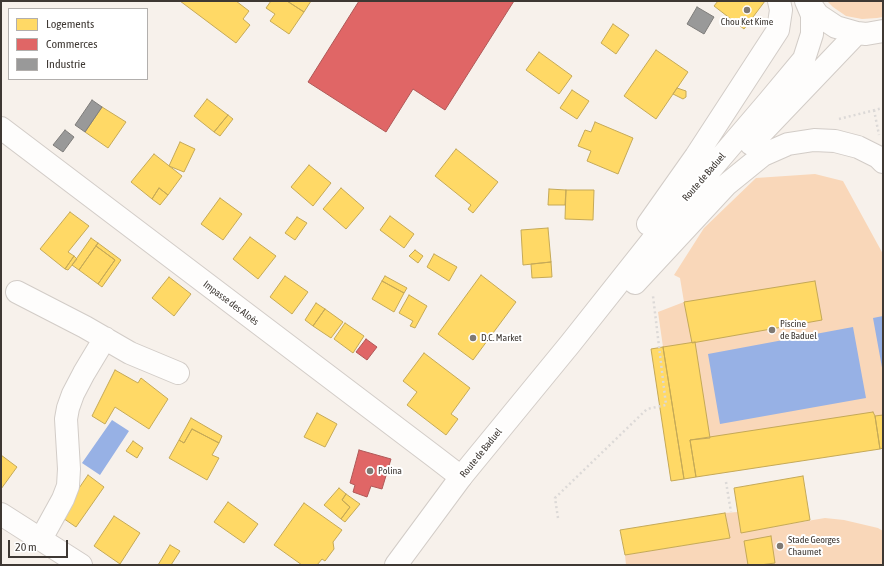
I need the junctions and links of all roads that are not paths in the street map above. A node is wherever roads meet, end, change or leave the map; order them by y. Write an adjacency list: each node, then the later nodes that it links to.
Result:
1 (779, 1): 9 (main road)
2 (807, 1): 3 (main road); 9 (main road, Route de Baduel)
3 (869, 33): 4 (main road); 9 (main road, Route de Baduel)
4 (883, 50)
5 (1, 128): 11 (main road, Impasse des Aloès)
6 (883, 162): 9 (main road)
7 (17, 292): 8 (main road)
8 (105, 338): 10 (main road); 13 (main road)
9 (570, 344): 11 (main road, Route de Baduel)
10 (178, 373)
11 (461, 478): 15 (main road, Route de Baduel)
12 (1, 514): 13 (main road)
13 (41, 539): 14 (main road)
14 (81, 565)
15 (396, 565)

